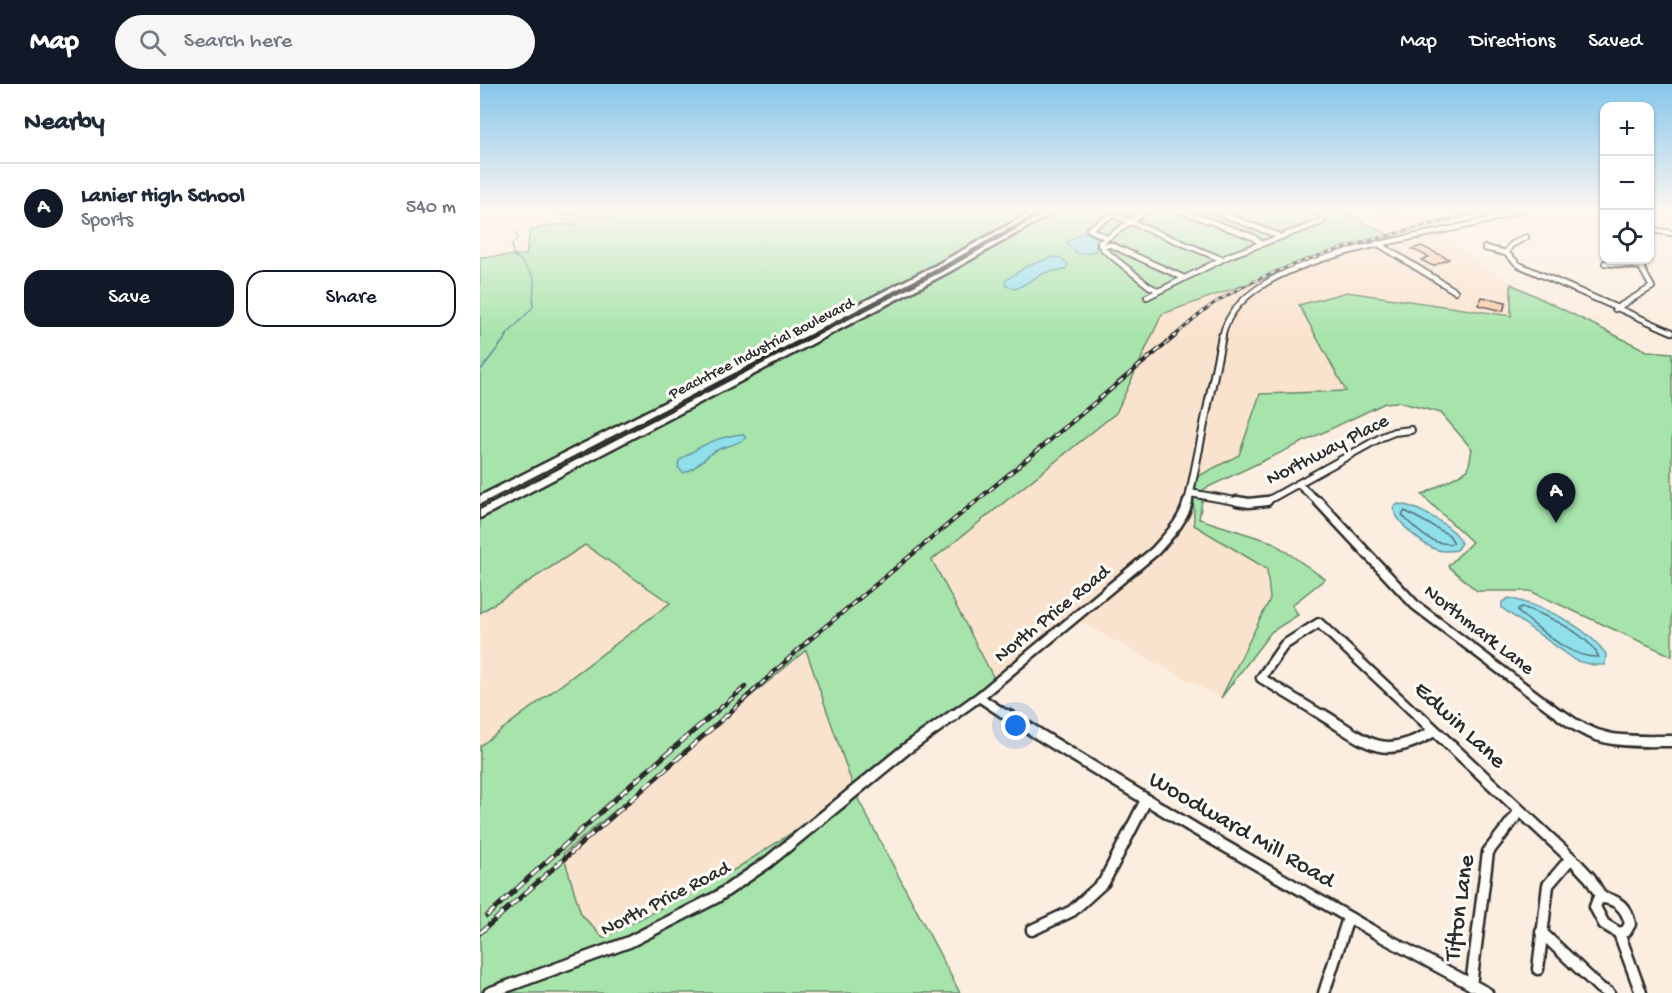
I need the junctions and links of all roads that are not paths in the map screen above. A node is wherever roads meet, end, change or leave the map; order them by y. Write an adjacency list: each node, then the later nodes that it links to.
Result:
1 (964, 251): 24 (highway, Peachtree Industrial Boulevard)
2 (981, 251): 25 (highway, Peachtree Industrial Boulevard)
3 (1107, 251): 16 (street)
4 (1125, 251): 15 (street)
5 (1203, 251): 11 (street)
6 (1238, 251): 11 (street)
7 (1347, 251): 23 (street, North Price Road)
8 (1391, 251): 17 (street)
9 (1499, 251): 10 (street)
10 (1506, 253): 19 (street)
11 (1221, 259): 15 (street)
12 (1614, 264): 14 (street)
13 (1640, 264): 14 (street)
14 (1642, 267): 19 (street)
15 (1182, 277): 16 (street)
16 (1159, 291): 18 (street)
17 (1455, 291)
18 (1148, 297)
19 (1615, 309): 20 (street)
20 (1672, 332)
21 (1411, 430): 22 (street, Northway Place)
22 (1298, 484): 23 (street, Northway Place); 28 (street, Northmark Lane)
23 (1190, 493): 26 (street, North Price Road)
24 (480, 500)
25 (480, 514)
26 (979, 697): 29 (street, Woodward Mill Road); 39 (street, North Price Road)
27 (1434, 731): 27 (street, Edwin Lane); 30 (street, Edwin Lane)
28 (1672, 741)
29 (1146, 800): 33 (street, Woodward Mill Road); 34 (street)
30 (1520, 811): 31 (street, Edwin Lane); 38 (street, Tifton Lane)
31 (1571, 858): 32 (street, Edwin Lane); 35 (street)
32 (1602, 898): 36 (street); 36 (street, Edwin Lane)
33 (1348, 918): 38 (street, Woodward Mill Road); 40 (street)
34 (1032, 930)
35 (1541, 932): 37 (street); 42 (street)
36 (1619, 933): 43 (street)
37 (1538, 969)
38 (1471, 985): 41 (street, Woodward Mill Road)
39 (489, 993)
40 (1324, 993)
41 (1487, 993)
42 (1609, 993)
43 (1641, 993)

